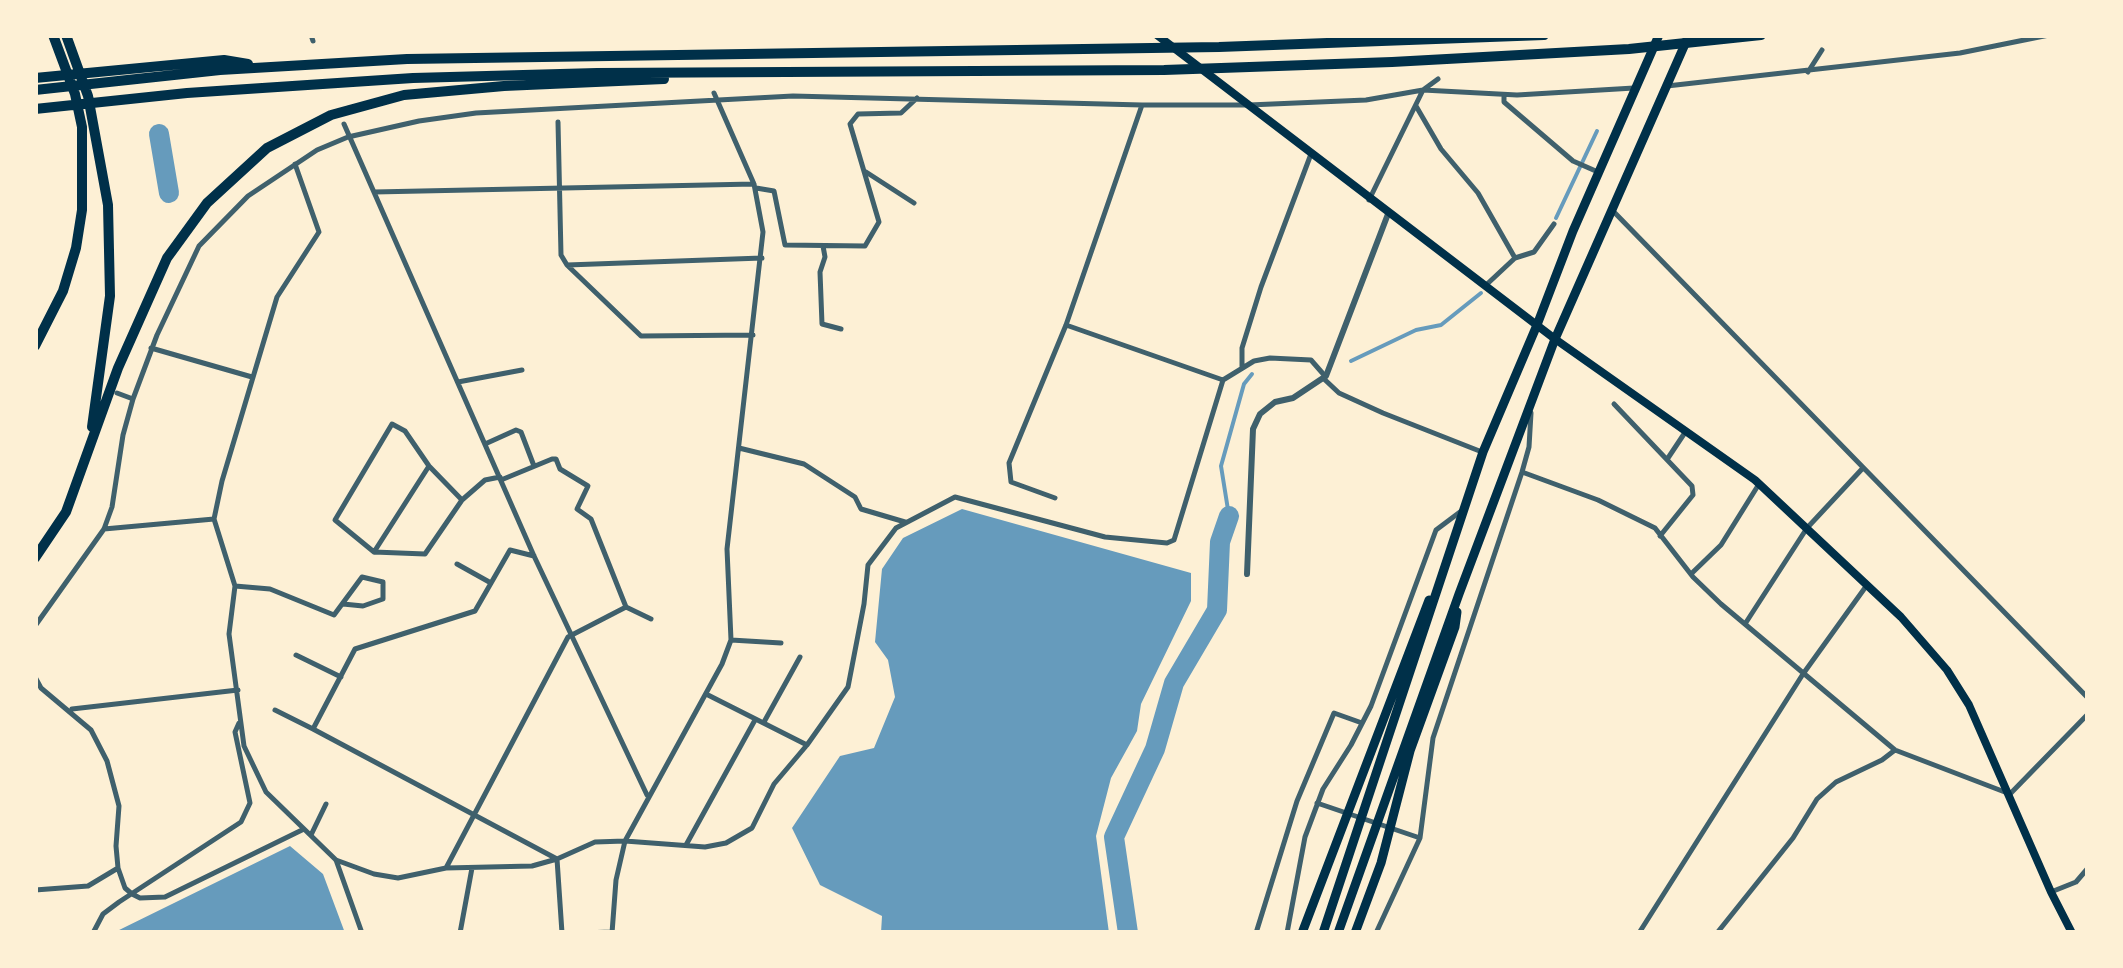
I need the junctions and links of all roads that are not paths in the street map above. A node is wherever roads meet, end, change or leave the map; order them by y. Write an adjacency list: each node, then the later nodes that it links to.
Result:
1 (54, 35): 50 (highway)
2 (66, 35): 66 (highway)
3 (1157, 35): 21 (main road)
4 (1544, 35): 13 (highway)
5 (1659, 35): 15 (highway)
6 (1761, 35): 8 (highway)
7 (2050, 35): 11 (street)
8 (1693, 39): 10 (highway); 14 (highway)
9 (1822, 50): 11 (street)
10 (800, 72): 24 (highway); 66 (highway)
11 (1808, 72): 14 (street)
12 (1438, 79): 16 (street)
13 (40, 83)
14 (1667, 86): 37 (highway)
15 (1635, 88): 18 (street); 31 (highway)
16 (1423, 90): 18 (street); 21 (street); 23 (street)
17 (714, 92): 20 (street)
18 (1504, 95): 31 (street)
19 (917, 98): 20 (street); 22 (street); 30 (street)
20 (718, 102): 27 (street); 32 (street)
21 (1249, 104): 22 (street); 28 (main road)
22 (1142, 106): 46 (street)
23 (1416, 106): 35 (street); 42 (street)
24 (35, 109)
25 (558, 122): 33 (street)
26 (344, 124): 27 (street)
27 (348, 137): 29 (street); 34 (street)
28 (1311, 154): 35 (main road); 52 (street)
29 (296, 164): 51 (street); 54 (street)
30 (864, 171): 36 (street); 40 (street)
31 (1598, 172): 45 (highway)
32 (754, 186): 33 (street); 40 (street); 41 (street)
33 (558, 188): 34 (street); 43 (street)
34 (374, 192): 57 (street)
35 (1370, 200): 38 (main road)
36 (914, 203)
37 (1612, 210): 49 (highway); 70 (street)
38 (1388, 214): 44 (main road); 55 (street)
39 (1554, 224): 42 (street)
40 (823, 246): 47 (street)
41 (762, 258): 43 (street); 48 (street)
42 (1515, 258): 44 (street)
43 (567, 264): 48 (street)
44 (1485, 286): 45 (main road)
45 (1538, 325): 49 (main road); 65 (highway)
46 (1066, 326): 56 (street); 74 (street)
47 (841, 329)
48 (753, 334): 64 (street)
49 (1555, 339): 61 (highway); 62 (main road)
50 (35, 346)
51 (151, 348): 54 (street); 59 (street)
52 (1242, 367): 55 (street); 56 (street)
53 (522, 370): 57 (street)
54 (252, 377): 77 (street)
55 (1324, 377): 65 (street); 86 (street)
56 (1223, 380): 78 (street)
57 (458, 382): 63 (street)
58 (117, 393): 59 (street)
59 (133, 399): 80 (street)
60 (1614, 404): 67 (street)
61 (1532, 405): 71 (street); 92 (highway)
62 (1686, 431): 67 (street); 73 (main road)
63 (485, 444): 69 (street); 72 (street)
64 (739, 448): 78 (street); 99 (street)
65 (1483, 452): 76 (highway)
66 (87, 455): 84 (highway)
67 (1668, 458): 81 (street)
68 (429, 466): 75 (street); 82 (street); 82 (street)
69 (534, 466): 72 (street); 94 (street)
70 (1862, 468): 79 (street); 108 (street)
71 (1522, 472): 81 (street); 126 (street)
72 (500, 478): 75 (street); 83 (street)
73 (1759, 484): 79 (main road); 87 (street)
74 (1055, 498)
75 (462, 500): 82 (street)
76 (1463, 511): 91 (highway); 115 (street)
77 (214, 519): 80 (street); 90 (street)
78 (905, 522): 117 (street)
79 (1806, 528): 89 (main road); 96 (street)
80 (104, 529): 97 (street)
81 (1660, 536): 87 (street)
82 (374, 552)
83 (534, 556): 88 (street); 98 (street)
84 (35, 558)
85 (457, 564): 88 (street)
86 (1247, 574)
87 (1691, 574): 96 (street)
88 (491, 583): 105 (street)
89 (1867, 585): 103 (street); 119 (main road)
90 (234, 586): 93 (street); 106 (street)
91 (1436, 590): 146 (highway); 147 (highway)
92 (1459, 594): 148 (highway); 149 (highway)
93 (343, 604): 93 (street)
94 (626, 608): 95 (street); 98 (street)
95 (650, 619)
96 (1745, 624): 103 (street)
97 (35, 626)
98 (572, 632): 120 (street); 123 (street)
99 (731, 640): 100 (street); 107 (street)
100 (781, 643)
101 (296, 655): 105 (street)
102 (800, 657): 114 (street)
103 (1803, 674): 118 (street); 151 (street)
104 (35, 677): 109 (street)
105 (340, 677): 116 (street)
106 (238, 690): 109 (street); 113 (street)
107 (706, 694): 112 (street); 120 (street)
108 (2088, 698)
109 (70, 710): 131 (street)
110 (275, 710): 116 (street)
111 (2088, 714): 119 (street)
112 (754, 720): 114 (street); 128 (street)
113 (239, 722): 124 (street); 137 (street)
114 (764, 722): 117 (street)
115 (1362, 724): 121 (street); 144 (street)
116 (313, 729): 123 (street)
117 (807, 746): 128 (street)
118 (1895, 750): 119 (street); 152 (street)
119 (2010, 794): 136 (main road)
120 (648, 797): 127 (street)
121 (1317, 803): 126 (street); 145 (street)
122 (326, 804): 125 (street)
123 (472, 814): 129 (street); 132 (street)
124 (304, 829): 125 (street); 137 (street)
125 (311, 835): 130 (street)
126 (1420, 838): 150 (street)
127 (625, 840): 128 (street); 129 (street); 138 (street)
128 (685, 846)
129 (557, 859): 133 (street); 142 (street)
130 (336, 860): 132 (street); 140 (street)
131 (118, 868): 135 (street); 137 (street)
132 (446, 868): 133 (street)
133 (472, 868): 141 (street)
134 (2088, 868): 136 (street)
135 (35, 890)
136 (2051, 892): 153 (main road)
137 (132, 894): 139 (street)
138 (612, 932): 143 (street)
139 (92, 933)
140 (362, 933)
141 (460, 933)
142 (562, 933)
143 (582, 933)
144 (1256, 933)
145 (1287, 933)
146 (1302, 933)
147 (1323, 933)
148 (1338, 933)
149 (1355, 933)
150 (1376, 933)
151 (1639, 933)
152 (1717, 933)
153 (2072, 933)

